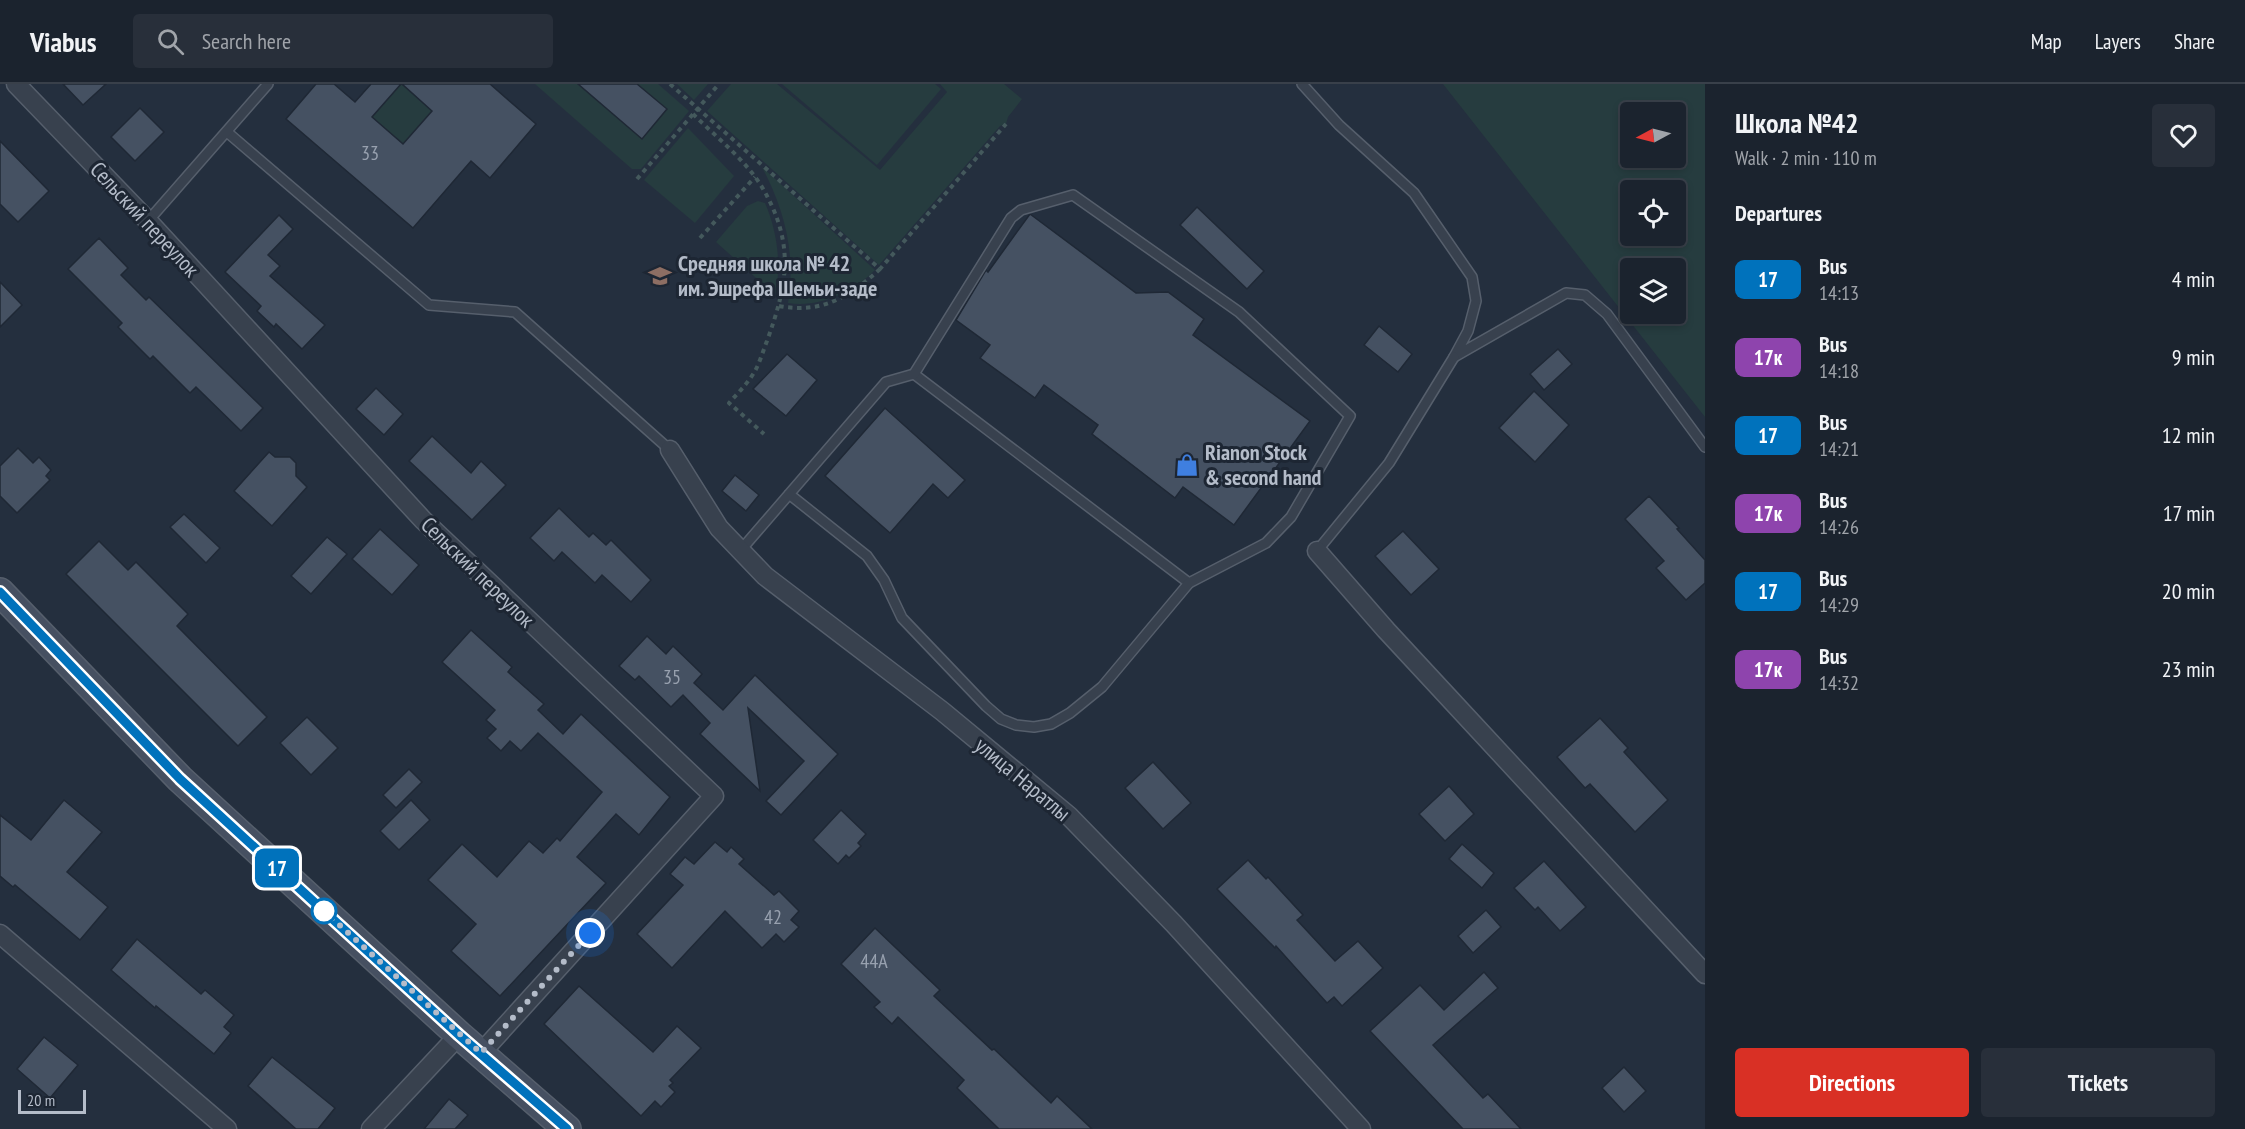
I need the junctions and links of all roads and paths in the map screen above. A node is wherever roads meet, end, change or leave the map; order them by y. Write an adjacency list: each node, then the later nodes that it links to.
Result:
1 (16, 84): 12 (street, Сельский переулок)
2 (268, 84): 9 (lane)
3 (670, 84): 6 (path)
4 (719, 84): 6 (path)
5 (1302, 84): 16 (lane)
6 (698, 109): 7 (path); 14 (path)
7 (693, 114): 10 (path); 11 (path)
8 (1006, 124): 14 (path)
9 (226, 132): 12 (lane); 20 (lane)
10 (755, 177): 13 (path); 15 (path)
11 (637, 179)
12 (148, 221): 29 (street, Сельский переулок)
13 (700, 238)
14 (880, 269): 15 (path)
15 (779, 306): 18 (path)
16 (1454, 357): 19 (lane); 23 (lane)
17 (914, 375): 21 (lane); 24 (lane); 24 (lane)
18 (764, 434)
19 (1705, 447)
20 (670, 450): 22 (street, улица Наратлы)
21 (789, 494): 22 (lane); 24 (lane)
22 (740, 551): 33 (street, улица Наратлы)
23 (1317, 551): 27 (street)
24 (1189, 583)
25 (0, 592): 28 (main road)
26 (0, 934): 30 (street)
27 (1705, 974)
28 (459, 1035): 29 (main road); 31 (street)
29 (481, 1053): 32 (main road)
30 (227, 1129)
31 (371, 1129)
32 (567, 1129)
33 (1361, 1129)

